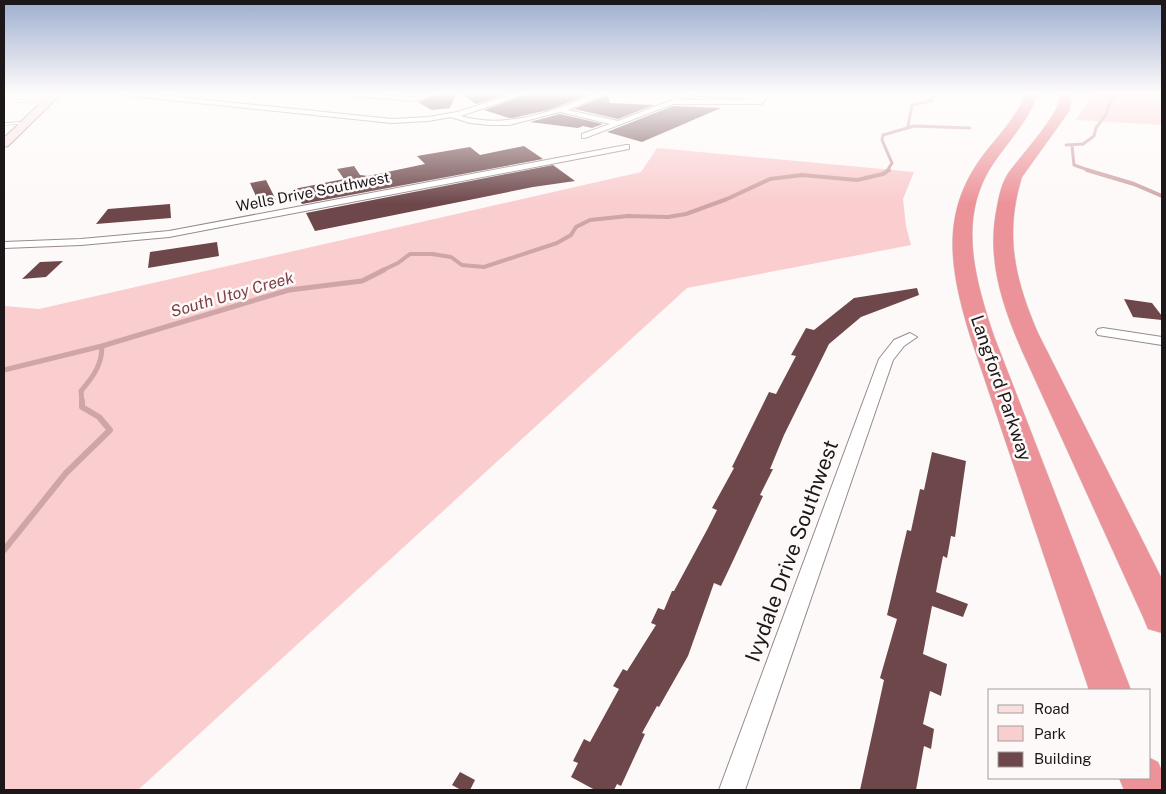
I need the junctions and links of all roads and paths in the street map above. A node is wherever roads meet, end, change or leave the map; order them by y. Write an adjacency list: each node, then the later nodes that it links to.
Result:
1 (19, 130): 6 (main road)
2 (600, 130): 5 (street)
3 (1014, 130): 13 (highway, Langford Parkway)
4 (1049, 130): 12 (highway)
5 (585, 136)
6 (4, 144)
7 (626, 146): 8 (street, Wells Drive Southwest)
8 (4, 245)
9 (1103, 332): 11 (street)
10 (910, 336): 14 (street, Ivydale Drive Southwest)
11 (1162, 341)
12 (1162, 616)
13 (1110, 689)
14 (732, 790)

